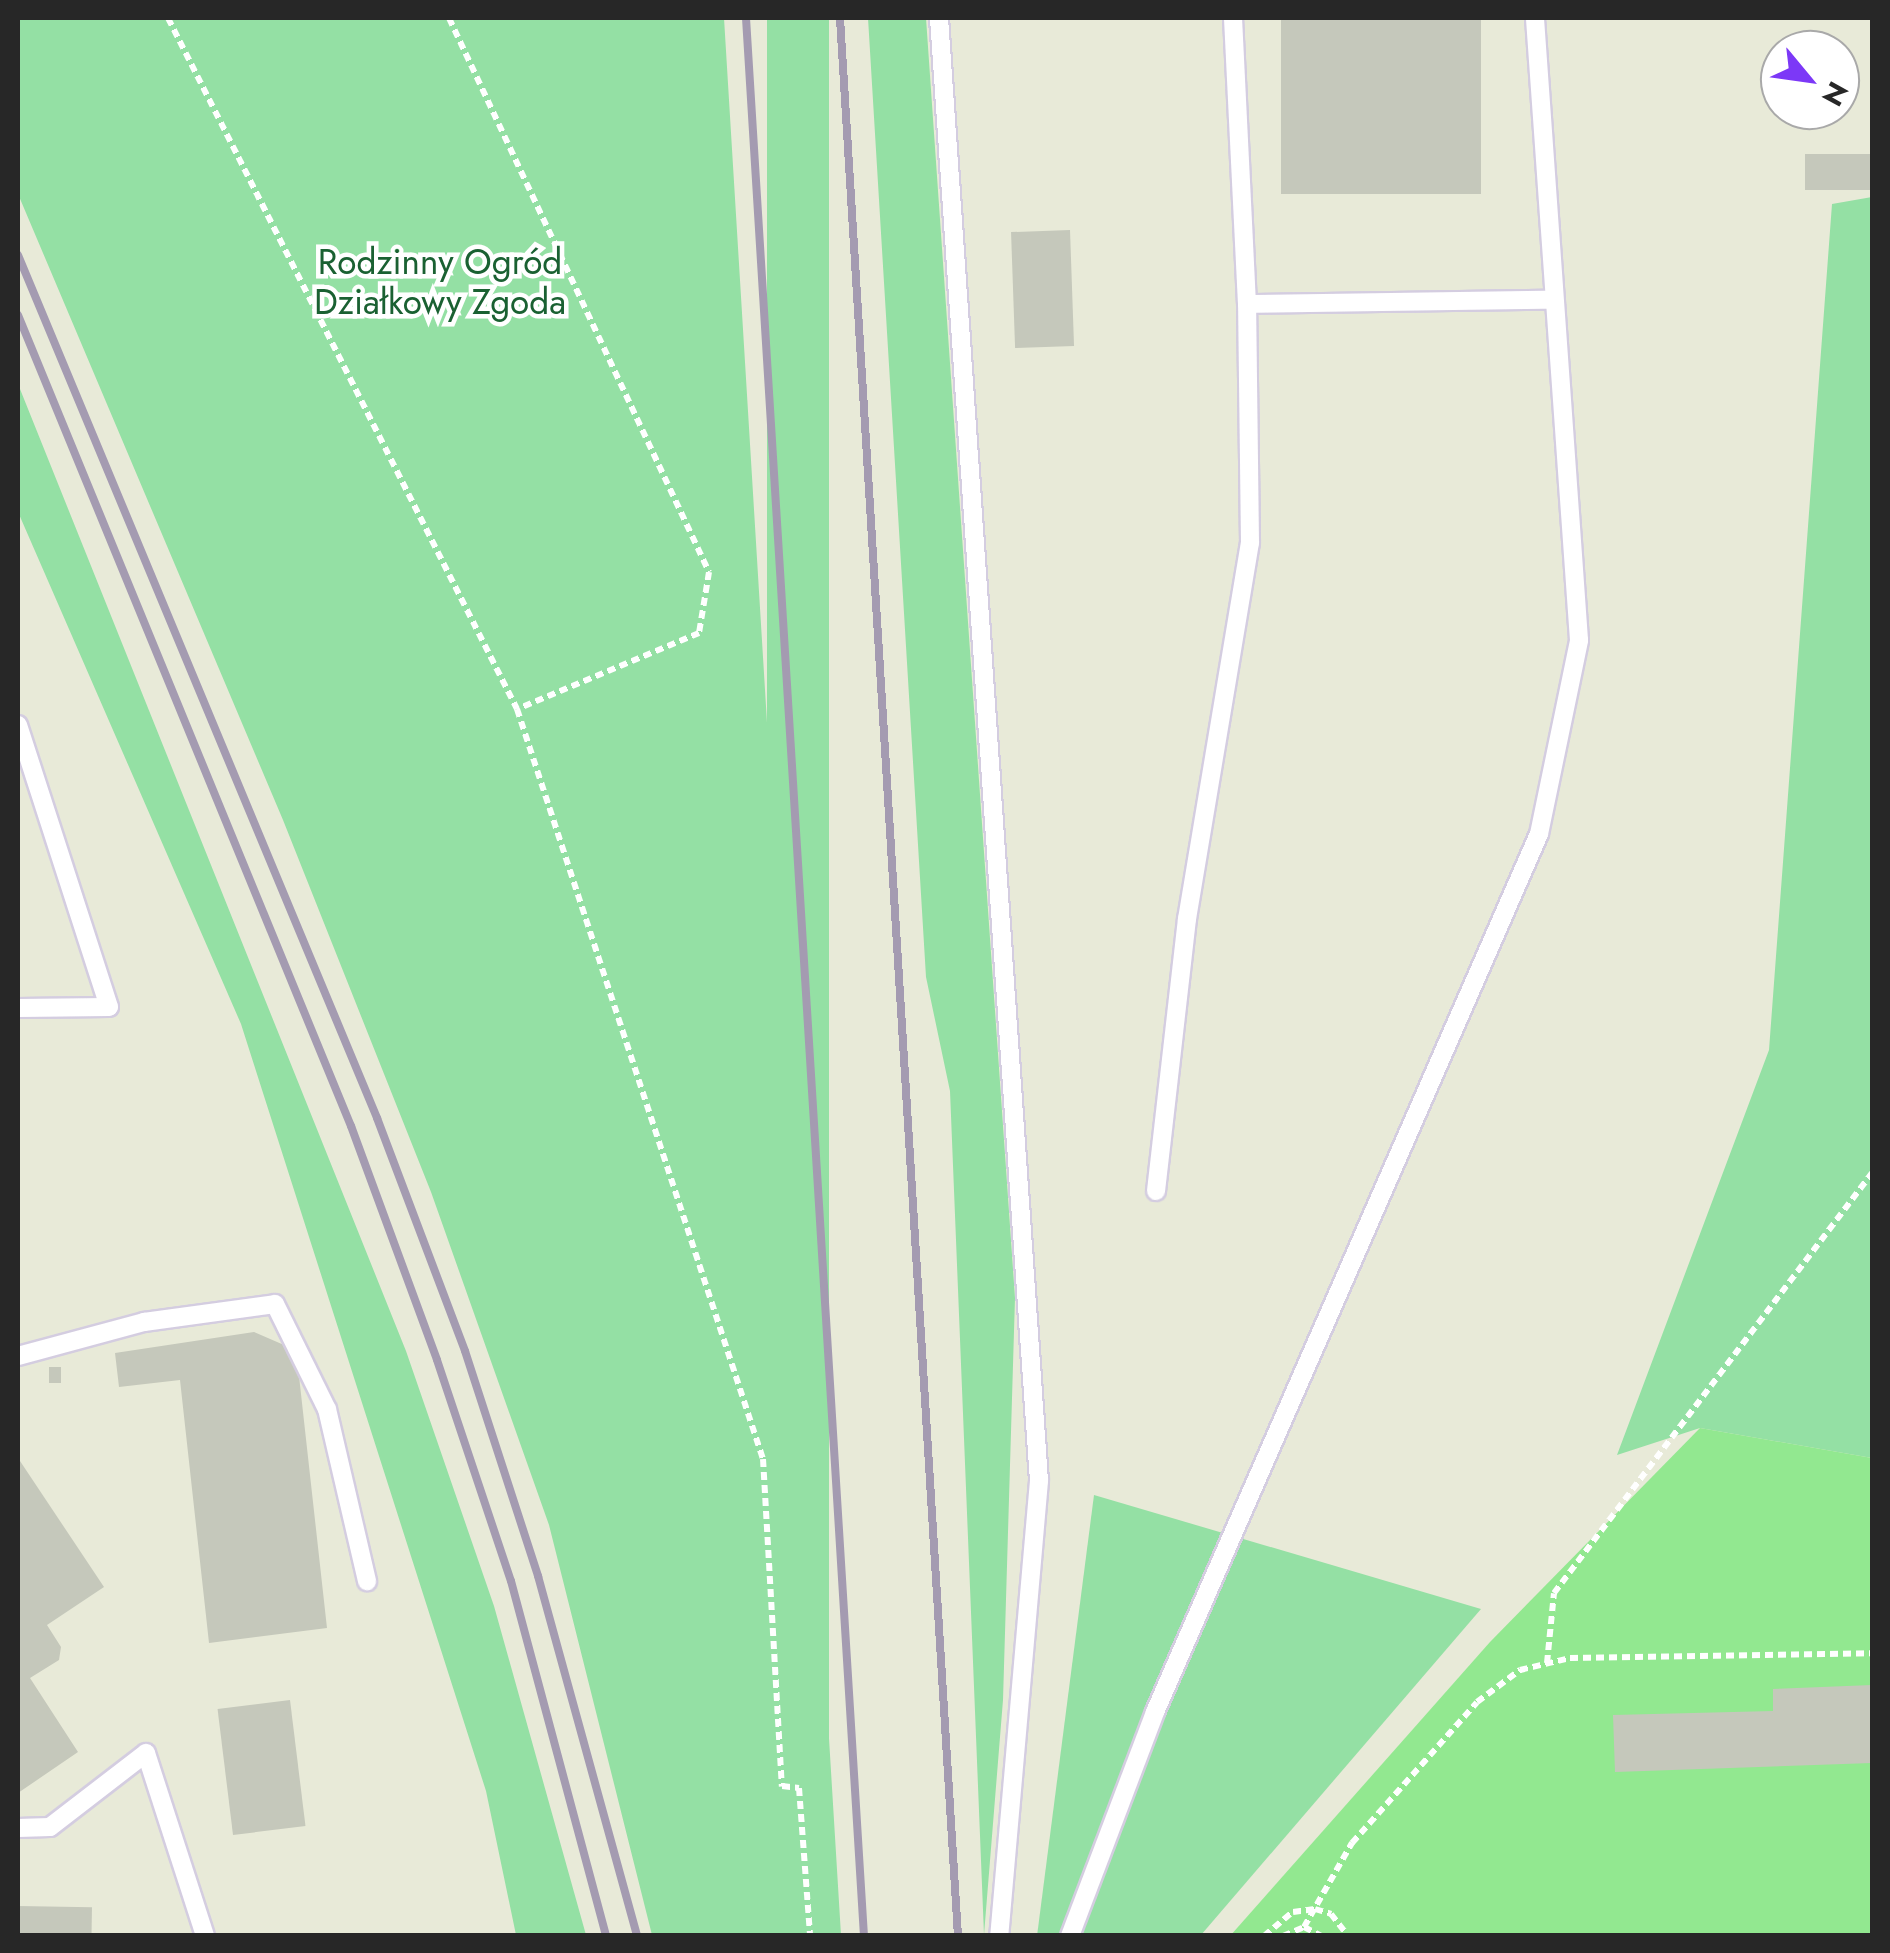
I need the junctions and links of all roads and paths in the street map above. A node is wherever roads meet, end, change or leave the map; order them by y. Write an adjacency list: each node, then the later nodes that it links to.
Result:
1 (168, 18): 8 (path)
2 (449, 18): 8 (path)
3 (940, 18): 22 (lane)
4 (1233, 18): 7 (lane)
5 (1535, 18): 6 (lane)
6 (1552, 300): 7 (lane); 23 (lane)
7 (1248, 304): 12 (lane)
8 (517, 709): 21 (path)
9 (18, 725): 10 (lane)
10 (18, 1008)
11 (1872, 1174): 16 (path)
12 (1156, 1192)
13 (18, 1356): 14 (lane)
14 (367, 1581)
15 (1872, 1653): 16 (path)
16 (1547, 1664): 18 (path)
17 (18, 1828): 20 (lane)
18 (1315, 1909): 19 (path); 24 (path); 27 (path)
19 (1304, 1927): 25 (path); 26 (path)
20 (205, 1936)
21 (810, 1936)
22 (998, 1936)
23 (1070, 1936)
24 (1264, 1936)
25 (1283, 1936)
26 (1322, 1936)
27 (1348, 1936)

